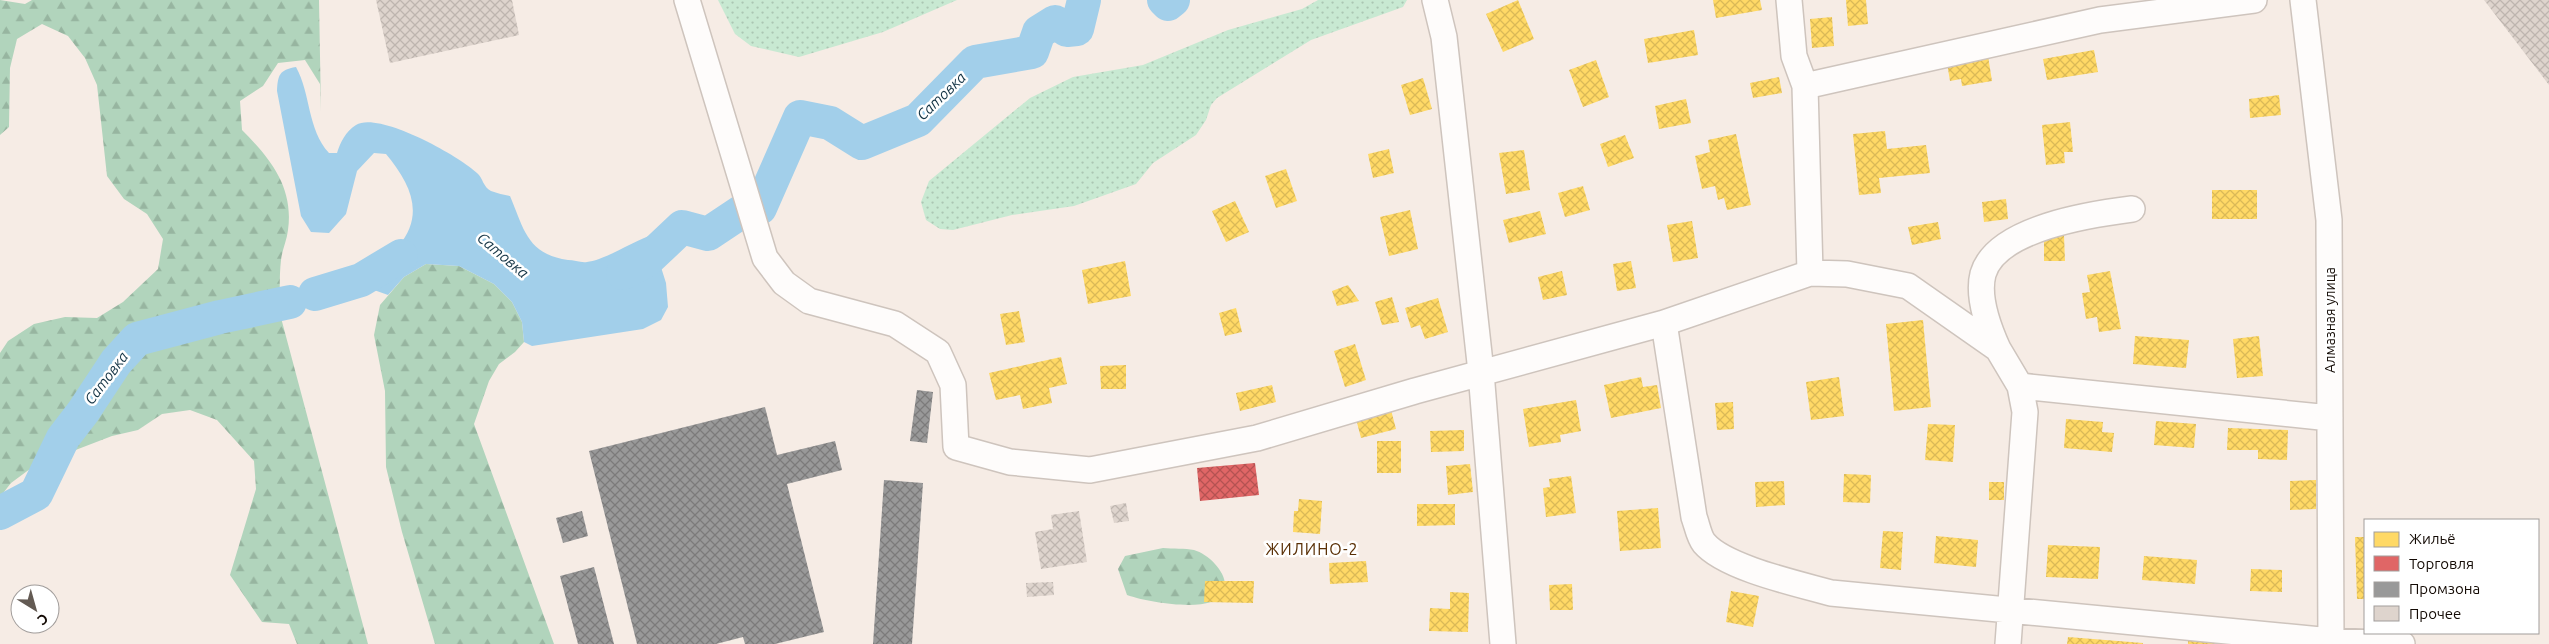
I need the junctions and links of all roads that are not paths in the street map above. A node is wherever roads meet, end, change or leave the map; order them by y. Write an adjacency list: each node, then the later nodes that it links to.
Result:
1 (687, 0): 11 (street)
2 (1434, 0): 11 (street)
3 (1789, 0): 6 (street)
4 (2254, 0): 6 (street)
5 (2303, 0): 13 (street, Алмазная улица)
6 (1805, 86): 8 (street)
7 (2132, 209): 10 (street)
8 (1810, 273): 9 (street); 10 (street)
9 (1664, 323): 11 (street); 14 (street)
10 (1998, 349): 12 (street)
11 (1482, 372): 16 (street)
12 (2020, 386): 13 (street); 14 (street)
13 (2330, 418): 15 (street, Алмазная улица)
14 (2011, 610): 15 (street); 17 (street)
15 (2331, 642): 18 (street)
16 (1503, 644)
17 (2008, 644)
18 (2402, 644)

